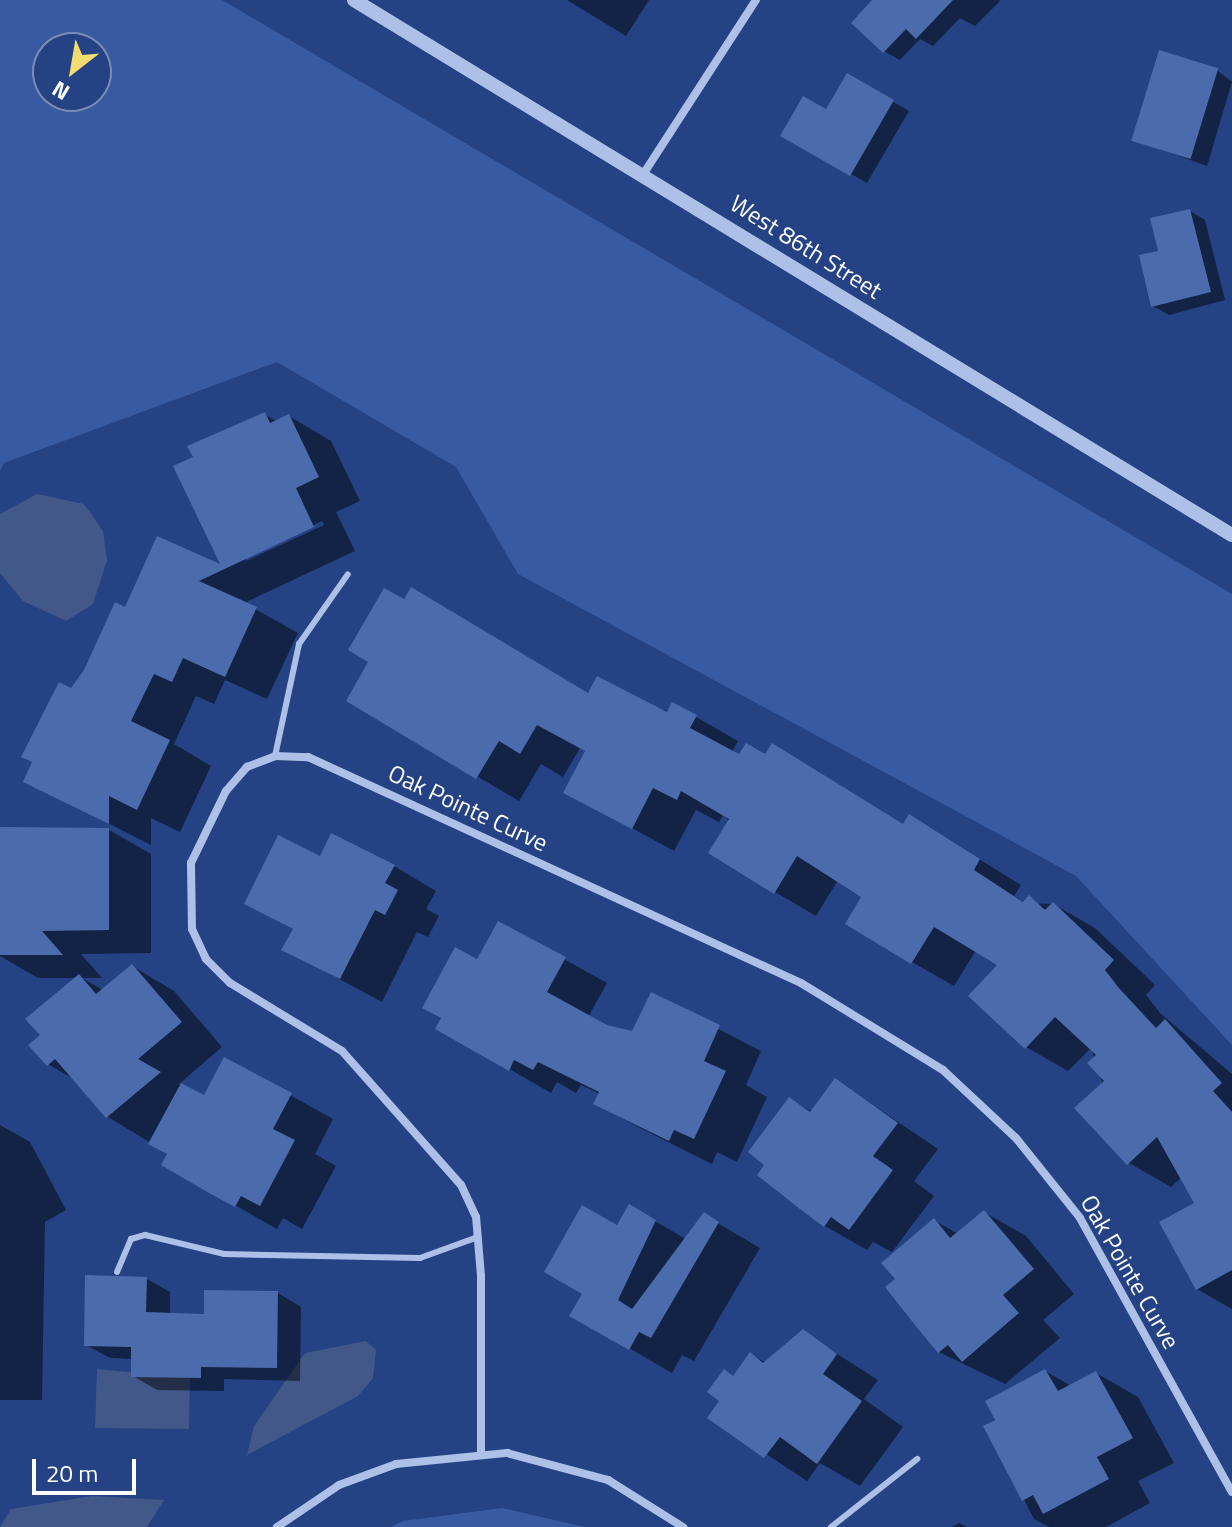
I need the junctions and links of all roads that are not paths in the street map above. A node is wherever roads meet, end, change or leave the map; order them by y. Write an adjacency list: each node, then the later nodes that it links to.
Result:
1 (354, 0): 3 (street, West 86th Street)
2 (756, 0): 3 (street)
3 (644, 173): 4 (street, West 86th Street)
4 (1232, 535)
5 (348, 574): 6 (lane)
6 (275, 756): 7 (street); 11 (street, Oak Pointe Curve)
7 (478, 1237): 8 (lane); 9 (street)
8 (117, 1272)
9 (481, 1454): 12 (street); 13 (street)
10 (917, 1459): 14 (lane)
11 (1232, 1492)
12 (277, 1527)
13 (683, 1527)
14 (831, 1527)

